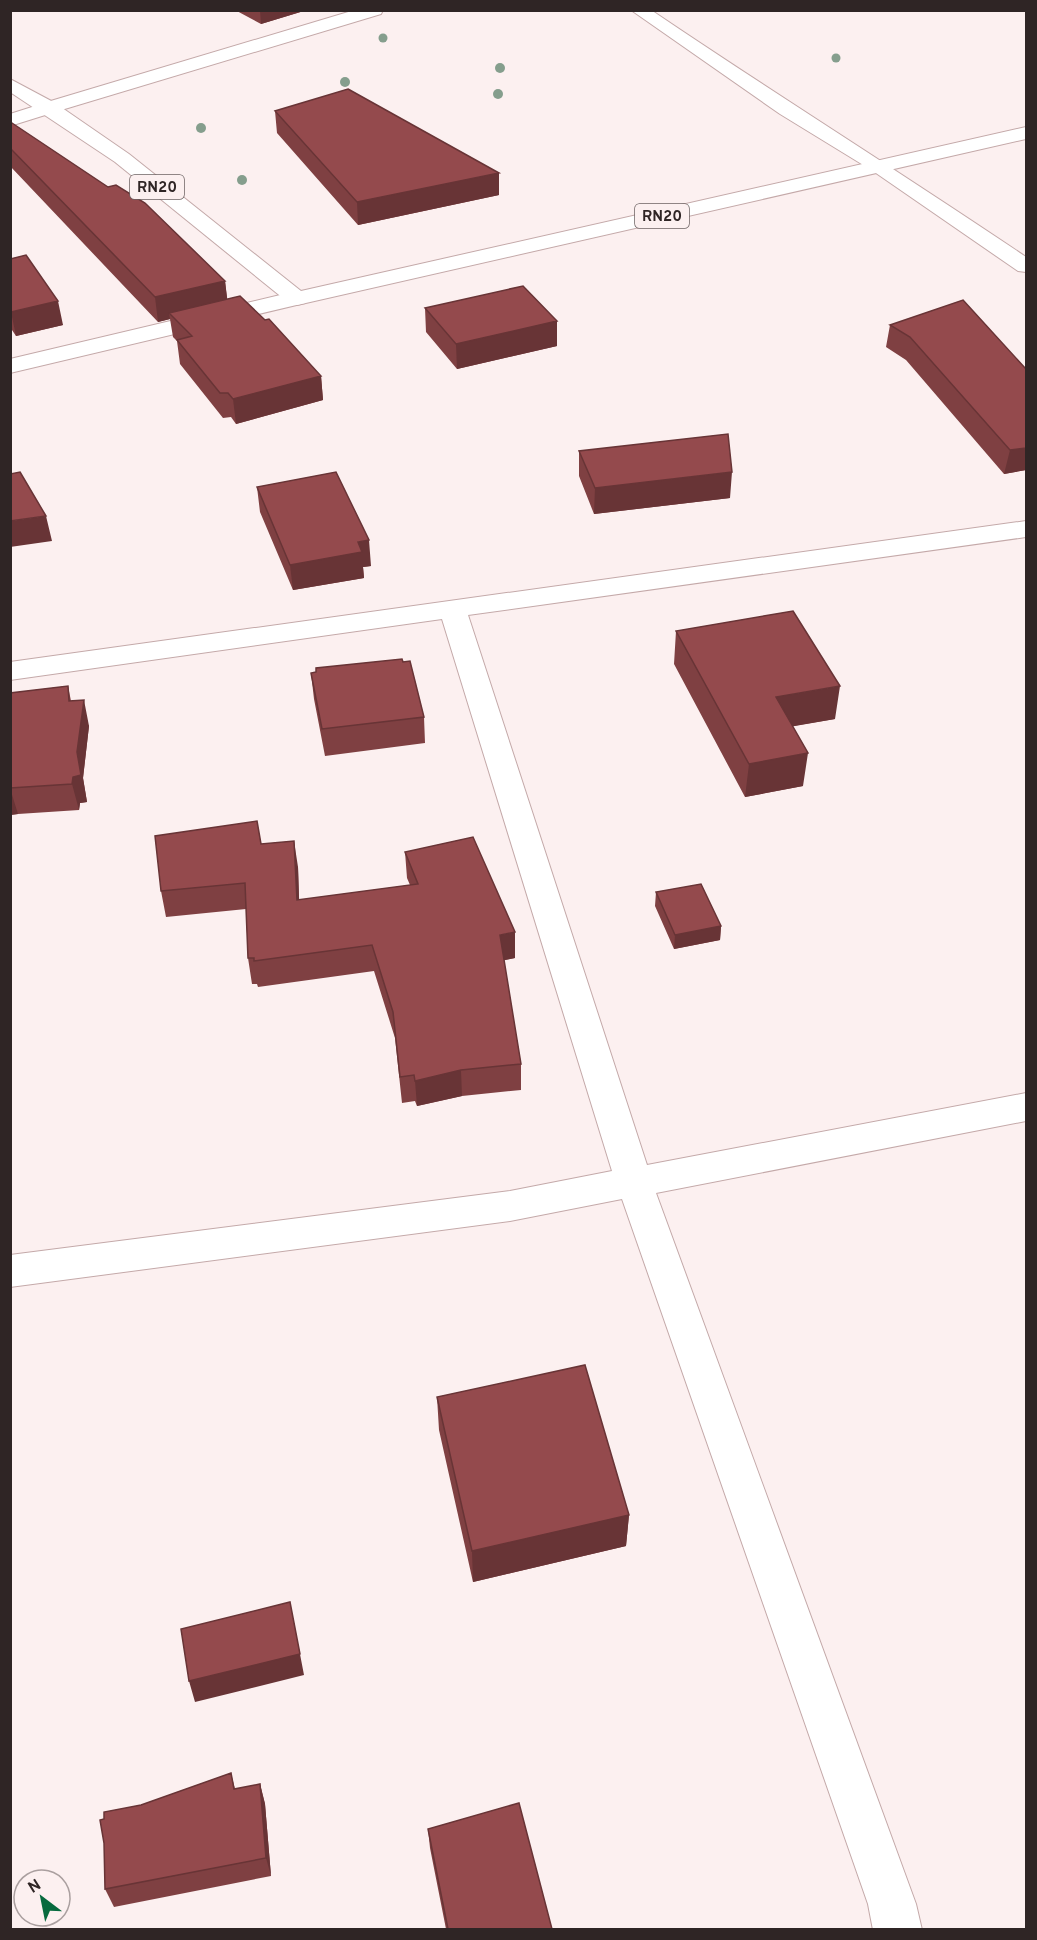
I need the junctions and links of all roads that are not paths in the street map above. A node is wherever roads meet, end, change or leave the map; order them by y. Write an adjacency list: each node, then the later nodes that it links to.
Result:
1 (375, 10): 4 (street)
2 (639, 10): 7 (street)
3 (10, 84): 4 (street, RN20)
4 (51, 107): 5 (street); 9 (street, RN20)
5 (10, 120)
6 (1026, 133): 7 (street, RN20)
7 (880, 167): 8 (street); 9 (street, RN20)
8 (1026, 266)
9 (297, 298): 10 (street)
10 (10, 366)
11 (1026, 529): 12 (street)
12 (452, 609): 13 (street); 15 (street)
13 (10, 671)
14 (1026, 1107): 15 (street)
15 (634, 1182): 16 (street); 17 (street)
16 (10, 1271)
17 (898, 1929)

